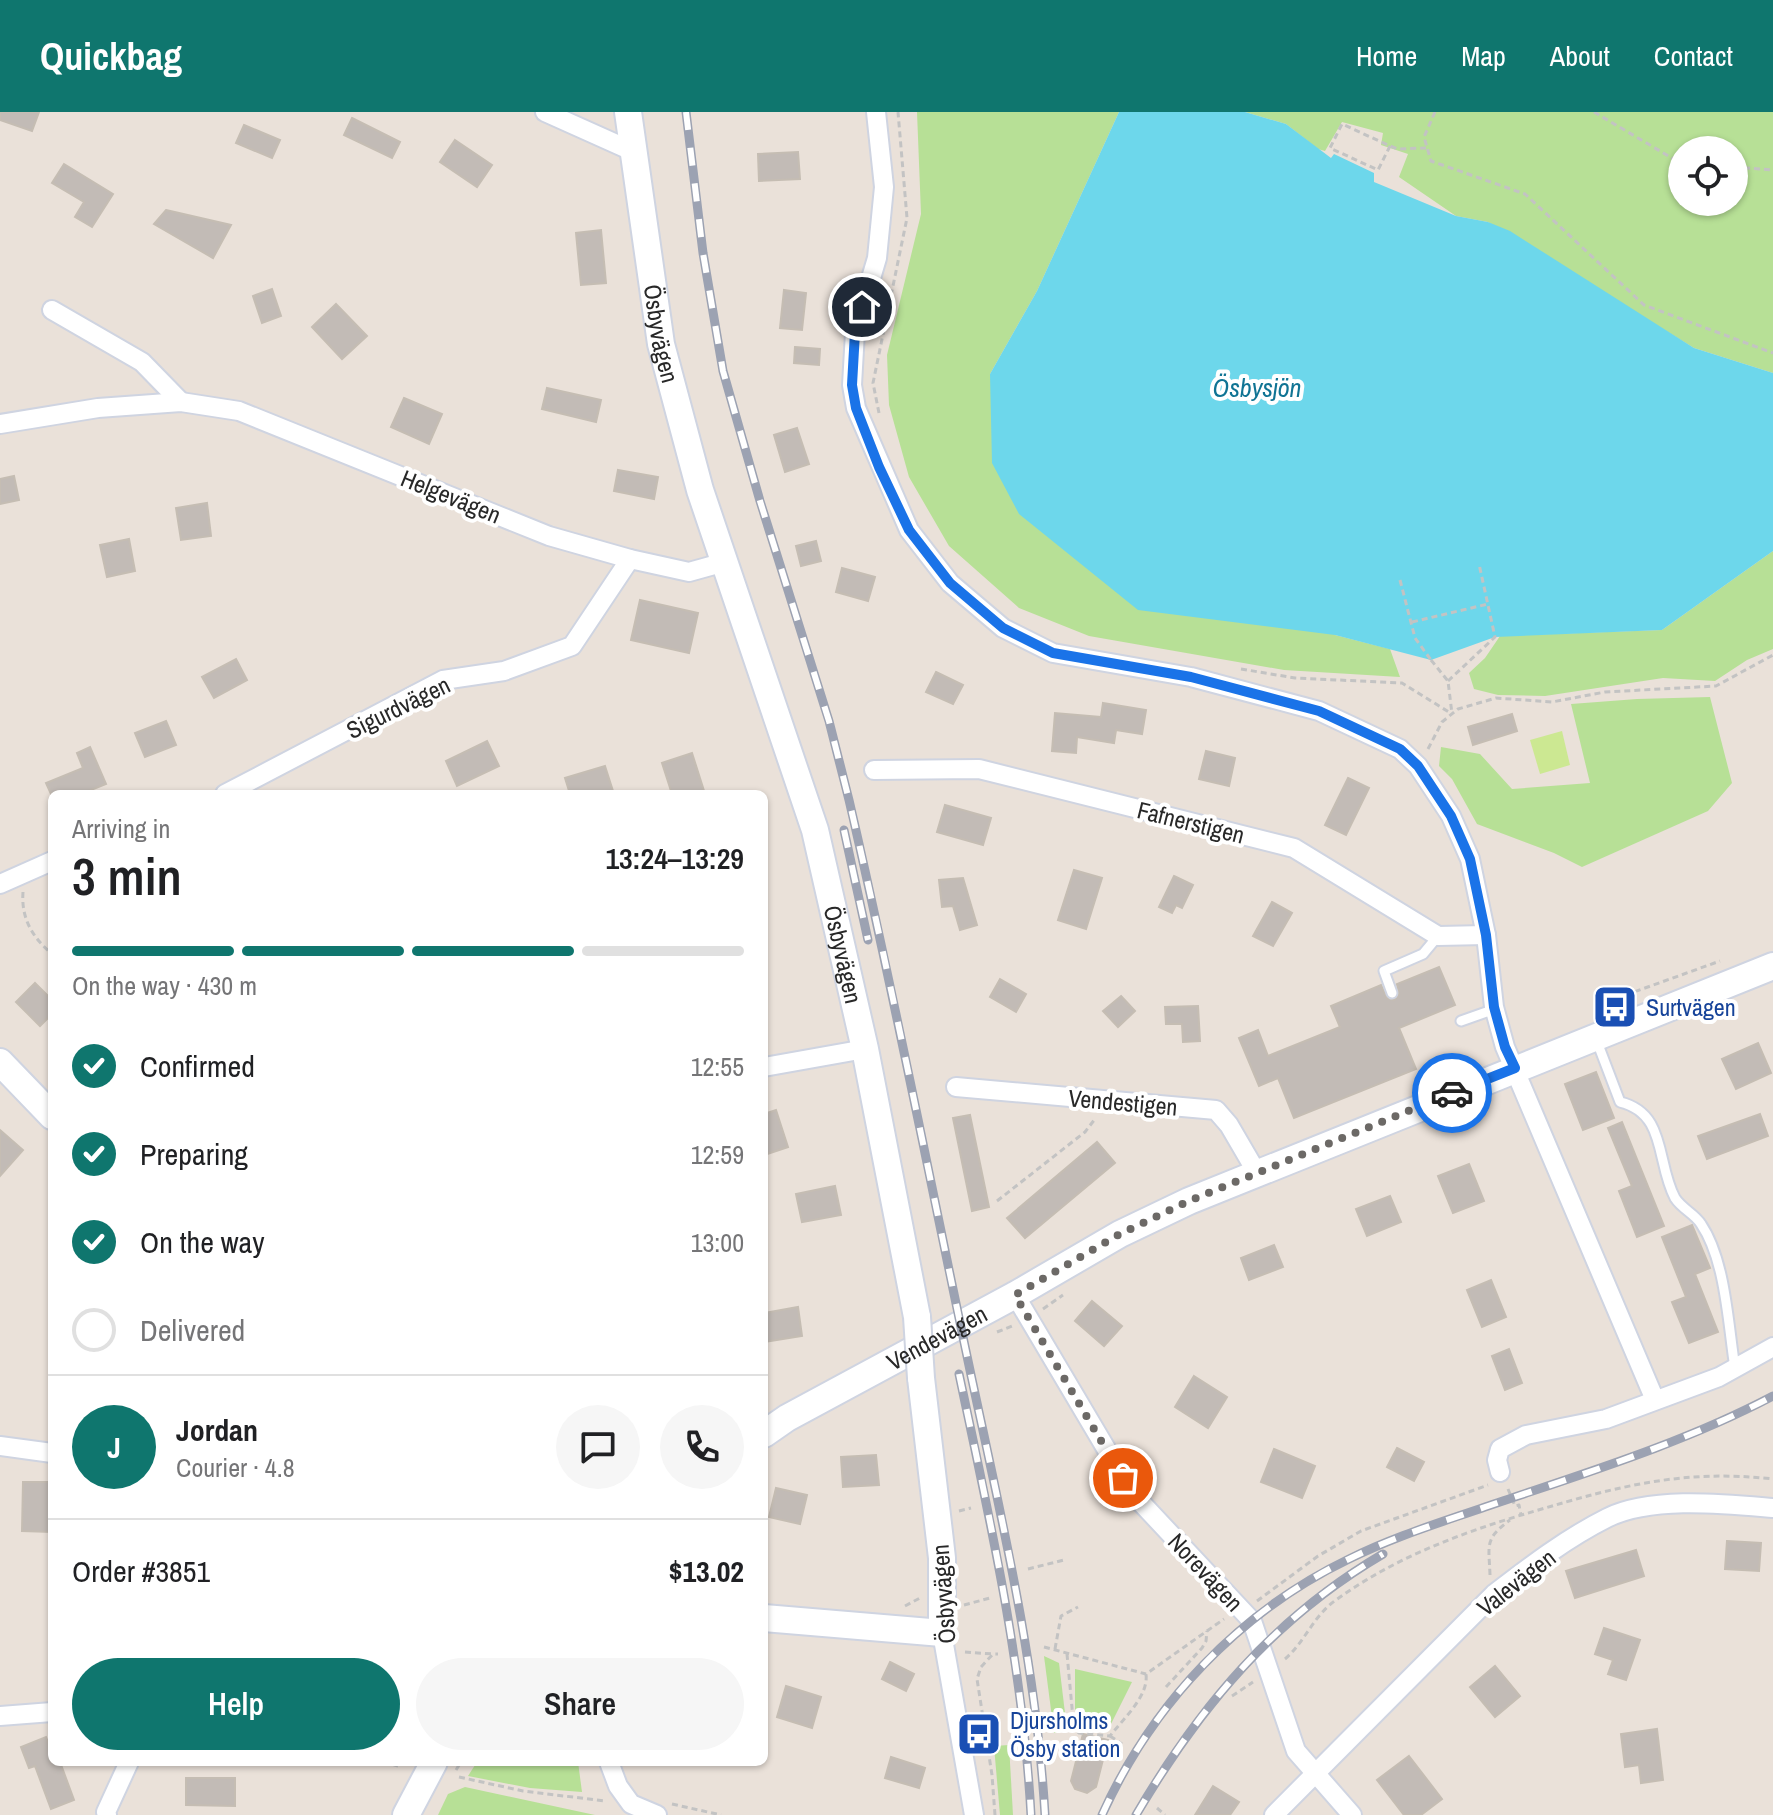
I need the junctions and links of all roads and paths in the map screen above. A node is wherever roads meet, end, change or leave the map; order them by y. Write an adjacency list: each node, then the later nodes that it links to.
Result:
1 (545, 112): 9 (street)
2 (628, 112): 9 (street, Ösbyvägen)
3 (876, 112): 28 (street)
4 (898, 112): 16 (path)
5 (1435, 112): 8 (path)
6 (1594, 112): 10 (path)
7 (1390, 146): 7 (path); 8 (path)
8 (1427, 148): 14 (path)
9 (632, 151): 19 (street, Ösbyvägen)
10 (1668, 156)
11 (1748, 168): 12 (path)
12 (1773, 170)
13 (52, 310): 15 (street)
14 (1773, 353)
15 (181, 402): 17 (street, Helgevägen); 18 (street, Helgevägen)
16 (879, 413)
17 (0, 424)
18 (630, 559): 19 (street, Helgevägen); 30 (street, Sigurdvägen)
19 (725, 562): 42 (street, Ösbyvägen)
20 (1479, 564): 22 (path)
21 (1400, 580): 23 (path)
22 (1488, 604): 23 (path); 26 (path)
23 (1412, 622): 26 (path)
24 (1773, 655): 27 (path)
25 (1229, 667): 27 (path)
26 (1448, 681): 27 (path)
27 (1452, 714): 28 (path)
28 (1418, 766): 34 (street)
29 (874, 770): 35 (street, Fafnerstigen)
30 (233, 790)
31 (48, 863): 32 (street)
32 (0, 884)
33 (23, 890): 36 (path)
34 (1486, 935): 35 (street); 39 (street)
35 (1438, 936): 38 (lane)
36 (48, 950)
37 (1773, 966): 41 (street, Vendevägen)
38 (1392, 993)
39 (1495, 1009): 40 (lane); 45 (street)
40 (1461, 1021)
41 (1596, 1036): 45 (street, Vendevägen); 56 (lane)
42 (865, 1049): 44 (street); 75 (street, Ösbyvägen, bridge)
43 (0, 1062): 48 (street)
44 (768, 1066)
45 (1515, 1068): 49 (street, Vendevägen); 57 (street)
46 (956, 1087): 47 (street, Vendestigen)
47 (1108, 1101): 49 (street, Vendestigen); 50 (path)
48 (48, 1112)
49 (1257, 1173): 51 (street, Vendevägen)
50 (997, 1201)
51 (1015, 1295): 53 (street, Norevägen); 58 (street, Vendevägen)
52 (1063, 1295): 53 (path)
53 (1029, 1320): 54 (path); 70 (street, Norevägen)
54 (990, 1335)
55 (1773, 1347): 56 (street)
56 (1735, 1368): 57 (street)
57 (1655, 1400): 61 (street)
58 (768, 1431)
59 (0, 1446): 60 (street)
60 (48, 1452)
61 (1495, 1478): 70 (path)
62 (1773, 1479): 65 (path)
63 (1515, 1506): 65 (path)
64 (1773, 1508): 68 (street, Valevägen)
65 (1522, 1514): 68 (path); 80 (path)
66 (1064, 1560): 67 (path)
67 (1028, 1569)
68 (1494, 1594): 91 (street, Valevägen)
69 (922, 1597): 72 (path)
70 (1248, 1605): 74 (path); 80 (street, Norevägen)
71 (1078, 1607): 77 (path)
72 (902, 1608)
73 (768, 1618): 75 (street)
74 (1207, 1631): 81 (path); 82 (path)
75 (942, 1633): 99 (street, Ösbyvägen)
76 (1044, 1647): 77 (path)
77 (1055, 1649): 79 (path)
78 (965, 1652): 100 (path)
79 (1067, 1654): 81 (path); 86 (path)
80 (1270, 1672): 83 (path); 91 (street, Norevägen)
81 (1146, 1674): 86 (path)
82 (1166, 1687)
83 (1232, 1696)
84 (48, 1712): 85 (street)
85 (0, 1716)
86 (1110, 1736): 87 (path)
87 (1122, 1744)
88 (127, 1766): 96 (street)
89 (432, 1766): 97 (street)
90 (610, 1766): 93 (street)
91 (1314, 1774): 102 (street, Valevägen); 103 (street, Norevägen)
92 (459, 1777): 93 (path)
93 (631, 1804): 95 (street)
94 (1157, 1808): 101 (path)
95 (664, 1810): 98 (path)
96 (107, 1815)
97 (406, 1815)
98 (721, 1815)
99 (974, 1815)
100 (995, 1815)
101 (1165, 1815)
102 (1274, 1815)
103 (1352, 1815)

